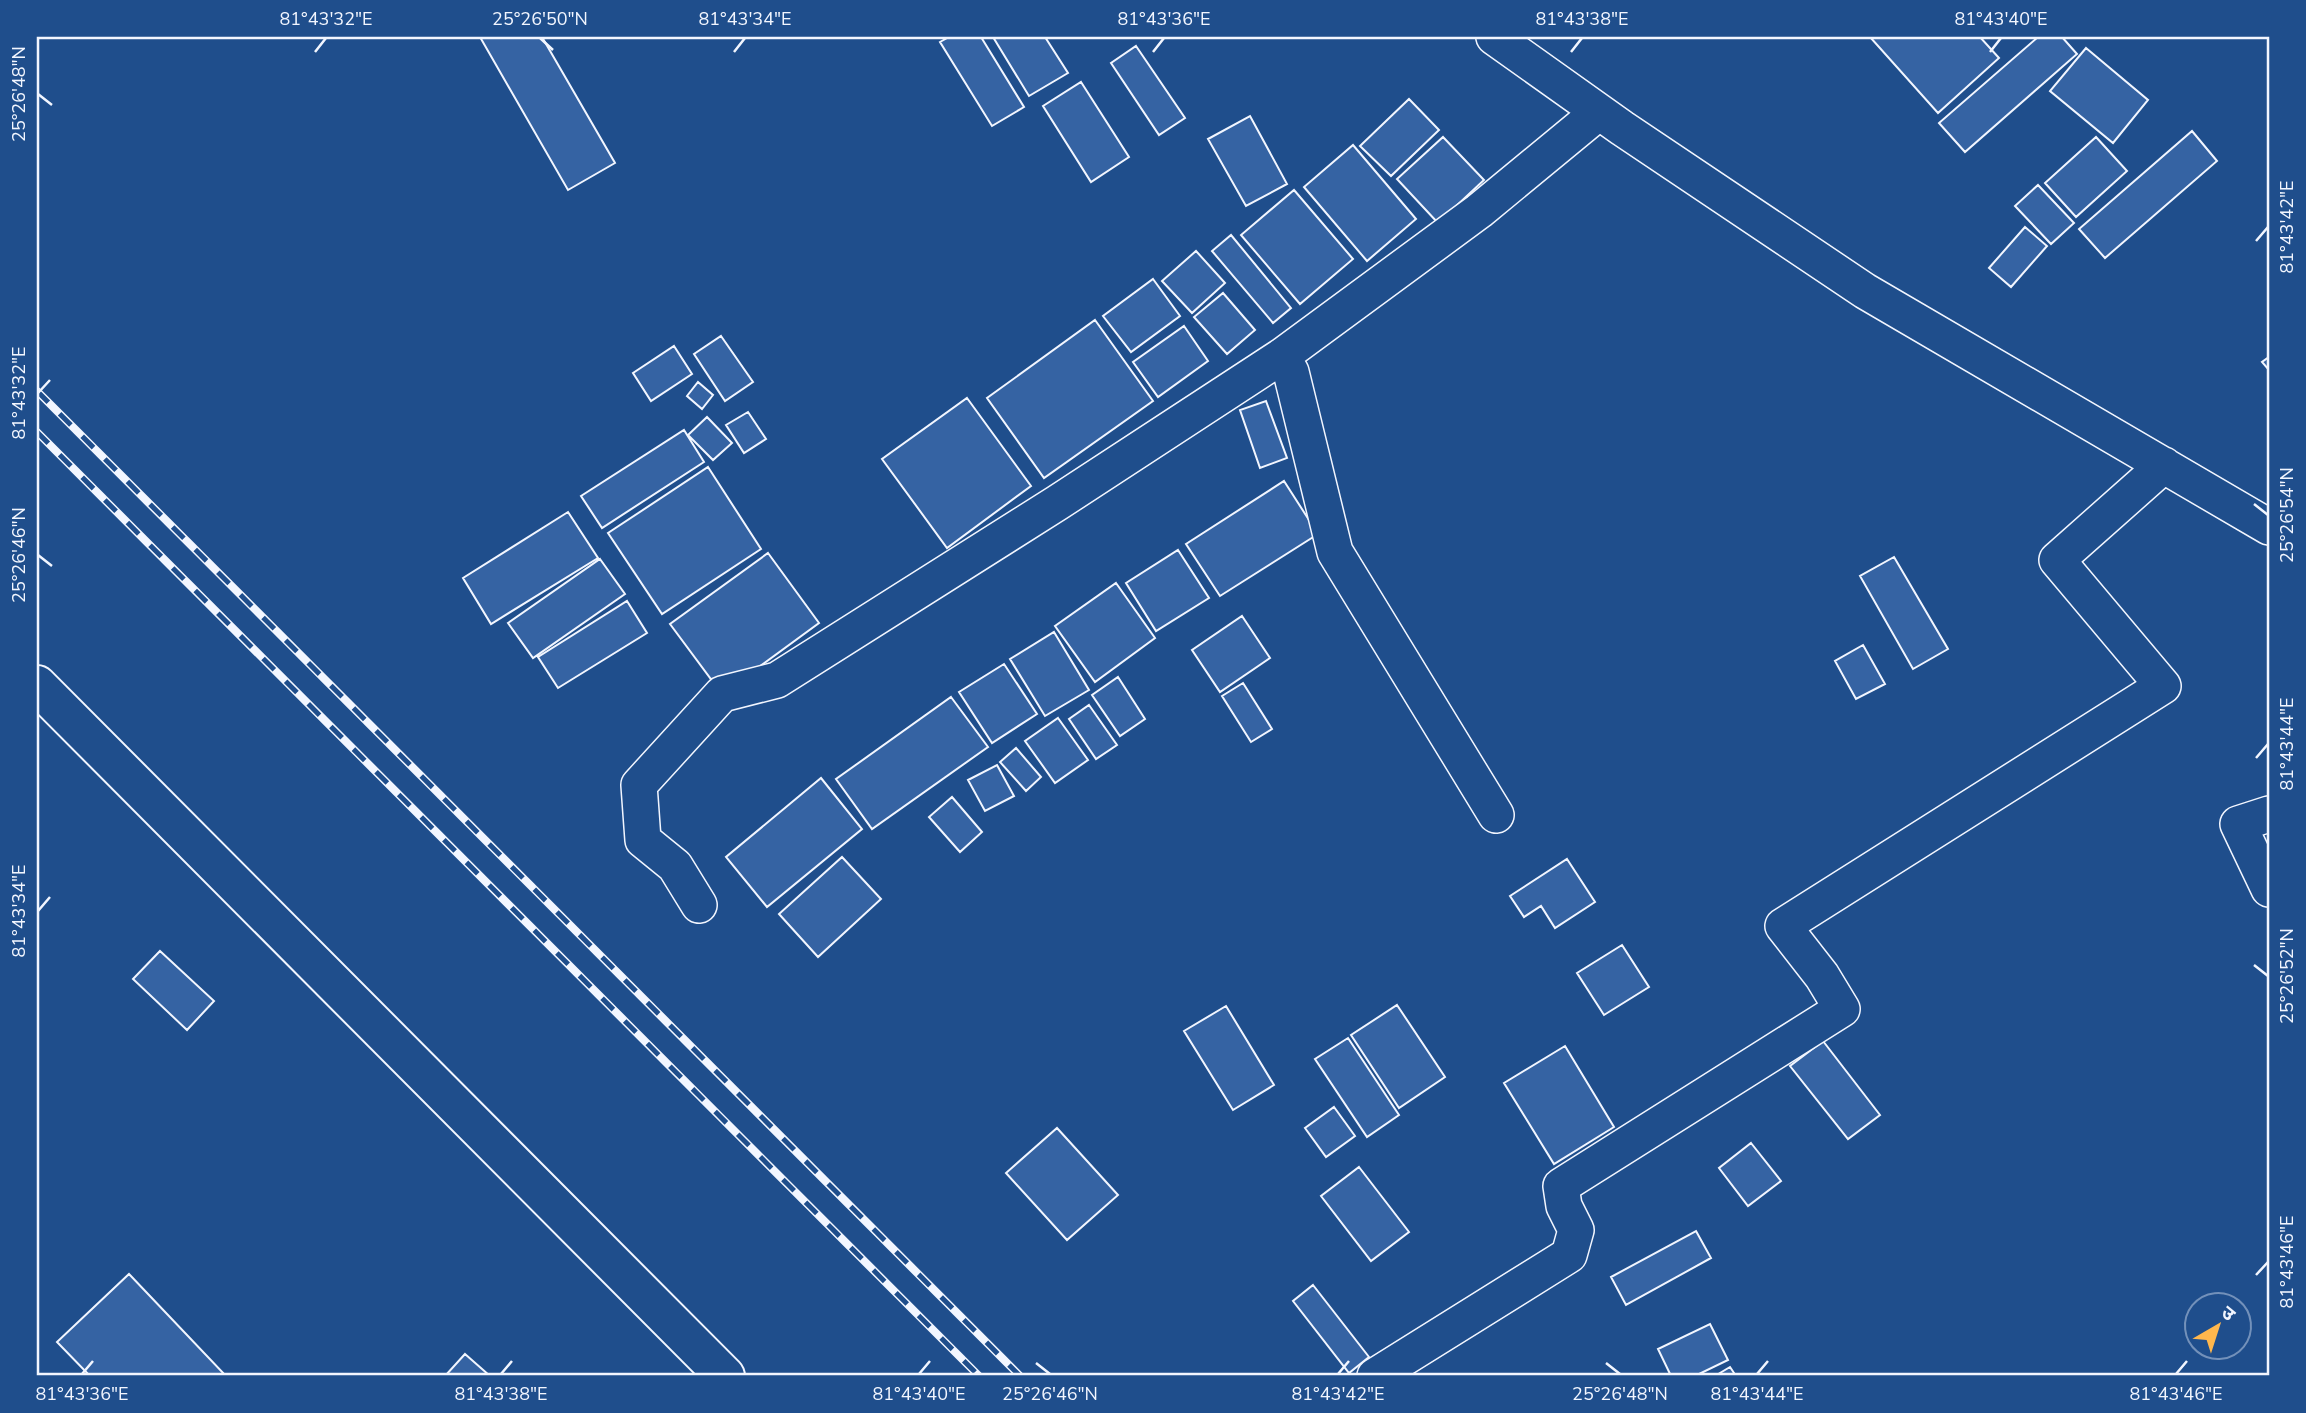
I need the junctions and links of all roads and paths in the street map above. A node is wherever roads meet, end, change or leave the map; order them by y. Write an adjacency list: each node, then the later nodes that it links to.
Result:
1 (1494, 37): 2 (street)
2 (1599, 112): 3 (street); 4 (street)
3 (1282, 356): 8 (street); 10 (street)
4 (2164, 465): 5 (street); 12 (street)
5 (2269, 527)
6 (37, 685): 11 (main road)
7 (2269, 814): 9 (street)
8 (1496, 815)
9 (2269, 889)
10 (699, 905)
11 (725, 1376)
12 (1376, 1376)

